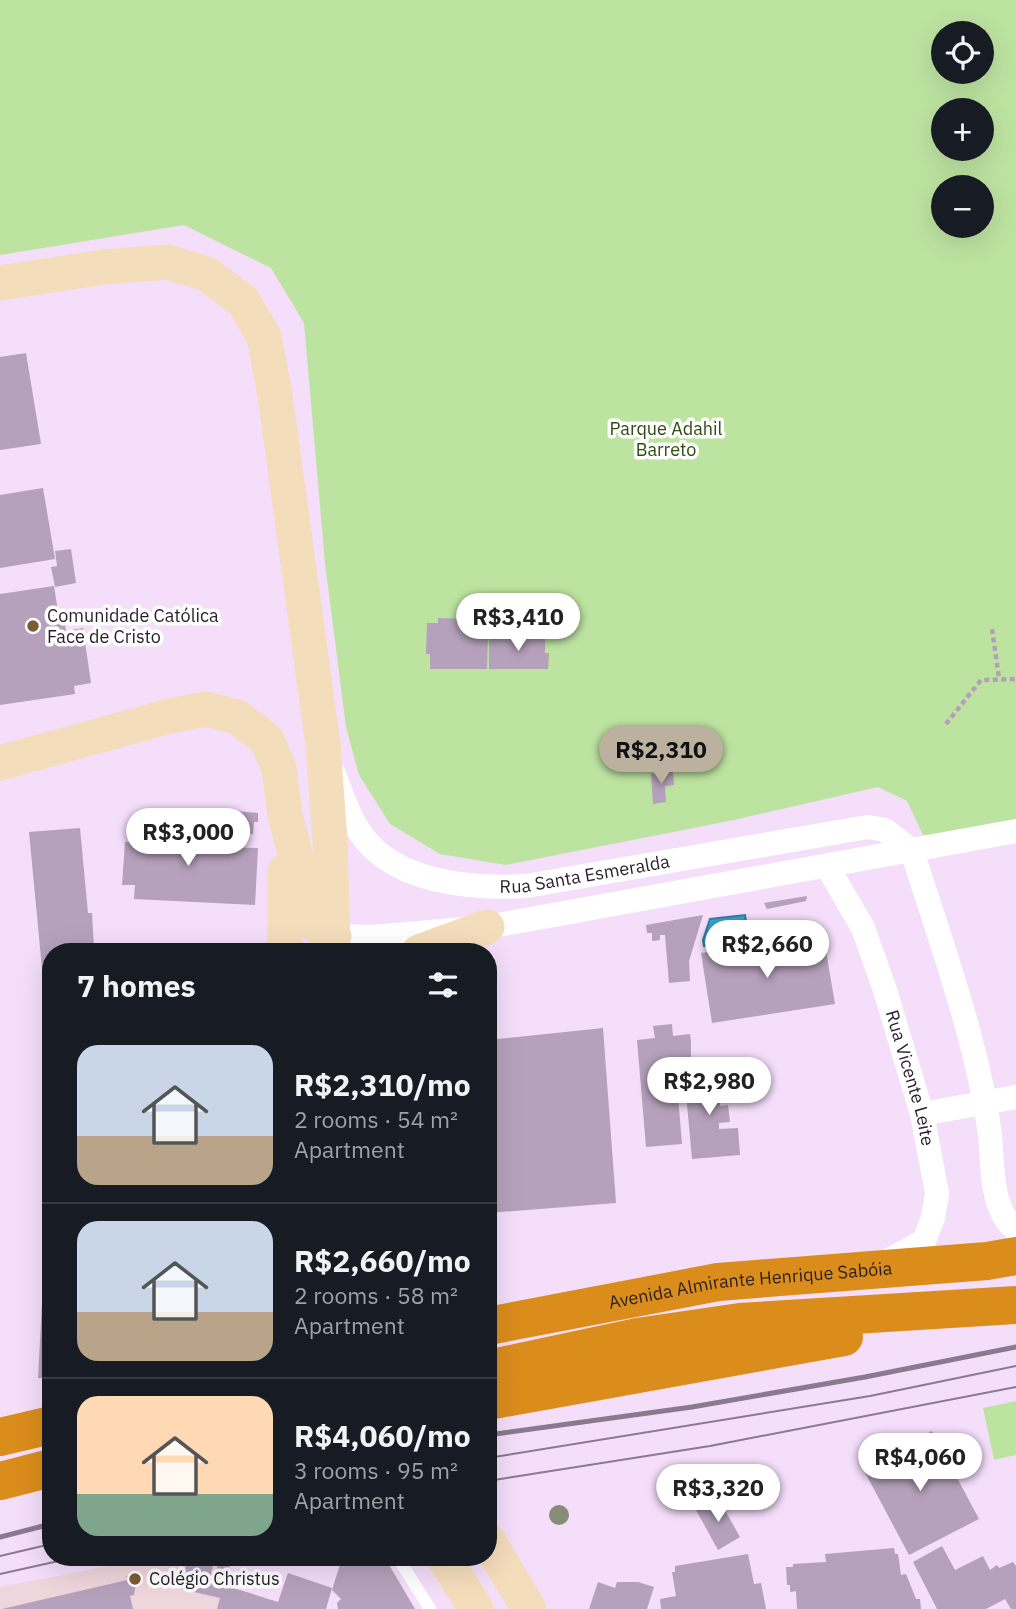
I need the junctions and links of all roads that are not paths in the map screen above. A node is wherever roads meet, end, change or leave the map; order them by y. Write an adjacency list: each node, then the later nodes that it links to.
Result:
1 (0, 283): 2 (street)
2 (323, 746): 6 (street, Rua Santa Esmeralda); 11 (street)
3 (0, 763): 4 (street)
4 (285, 815): 9 (street); 10 (street)
5 (1016, 831): 6 (street, Rua Santa Esmeralda)
6 (912, 851): 7 (street, Rua Santa Esmeralda); 15 (street)
7 (827, 866): 8 (street, Rua Santa Esmeralda); 16 (street, Rua Vicente Leite)
8 (487, 927): 12 (street, Rua Santa Esmeralda); 13 (street)
9 (285, 943)
10 (332, 943)
11 (333, 943)
12 (339, 943)
13 (443, 943)
14 (1016, 1097): 15 (street)
15 (986, 1102): 16 (street); 17 (street)
16 (922, 1114): 19 (street, Rua Vicente Leite)
17 (1016, 1230)
18 (1016, 1256): 19 (highway, Avenida Almirante Henrique Sabóia)
19 (870, 1270): 21 (highway, Avenida Almirante Henrique Sabóia)
20 (1004, 1306): 22 (highway, Avenida Almirante Henrique Sabóia); 23 (highway)
21 (497, 1324)
22 (497, 1367)
23 (497, 1399)
24 (42, 1427): 25 (highway)
25 (0, 1437)
26 (42, 1472): 27 (highway)
27 (1, 1488): 28 (highway)
28 (42, 1493)
29 (497, 1555): 34 (street)
30 (403, 1566): 32 (lane)
31 (448, 1566): 33 (street)
32 (430, 1609)
33 (476, 1609)
34 (529, 1609)

